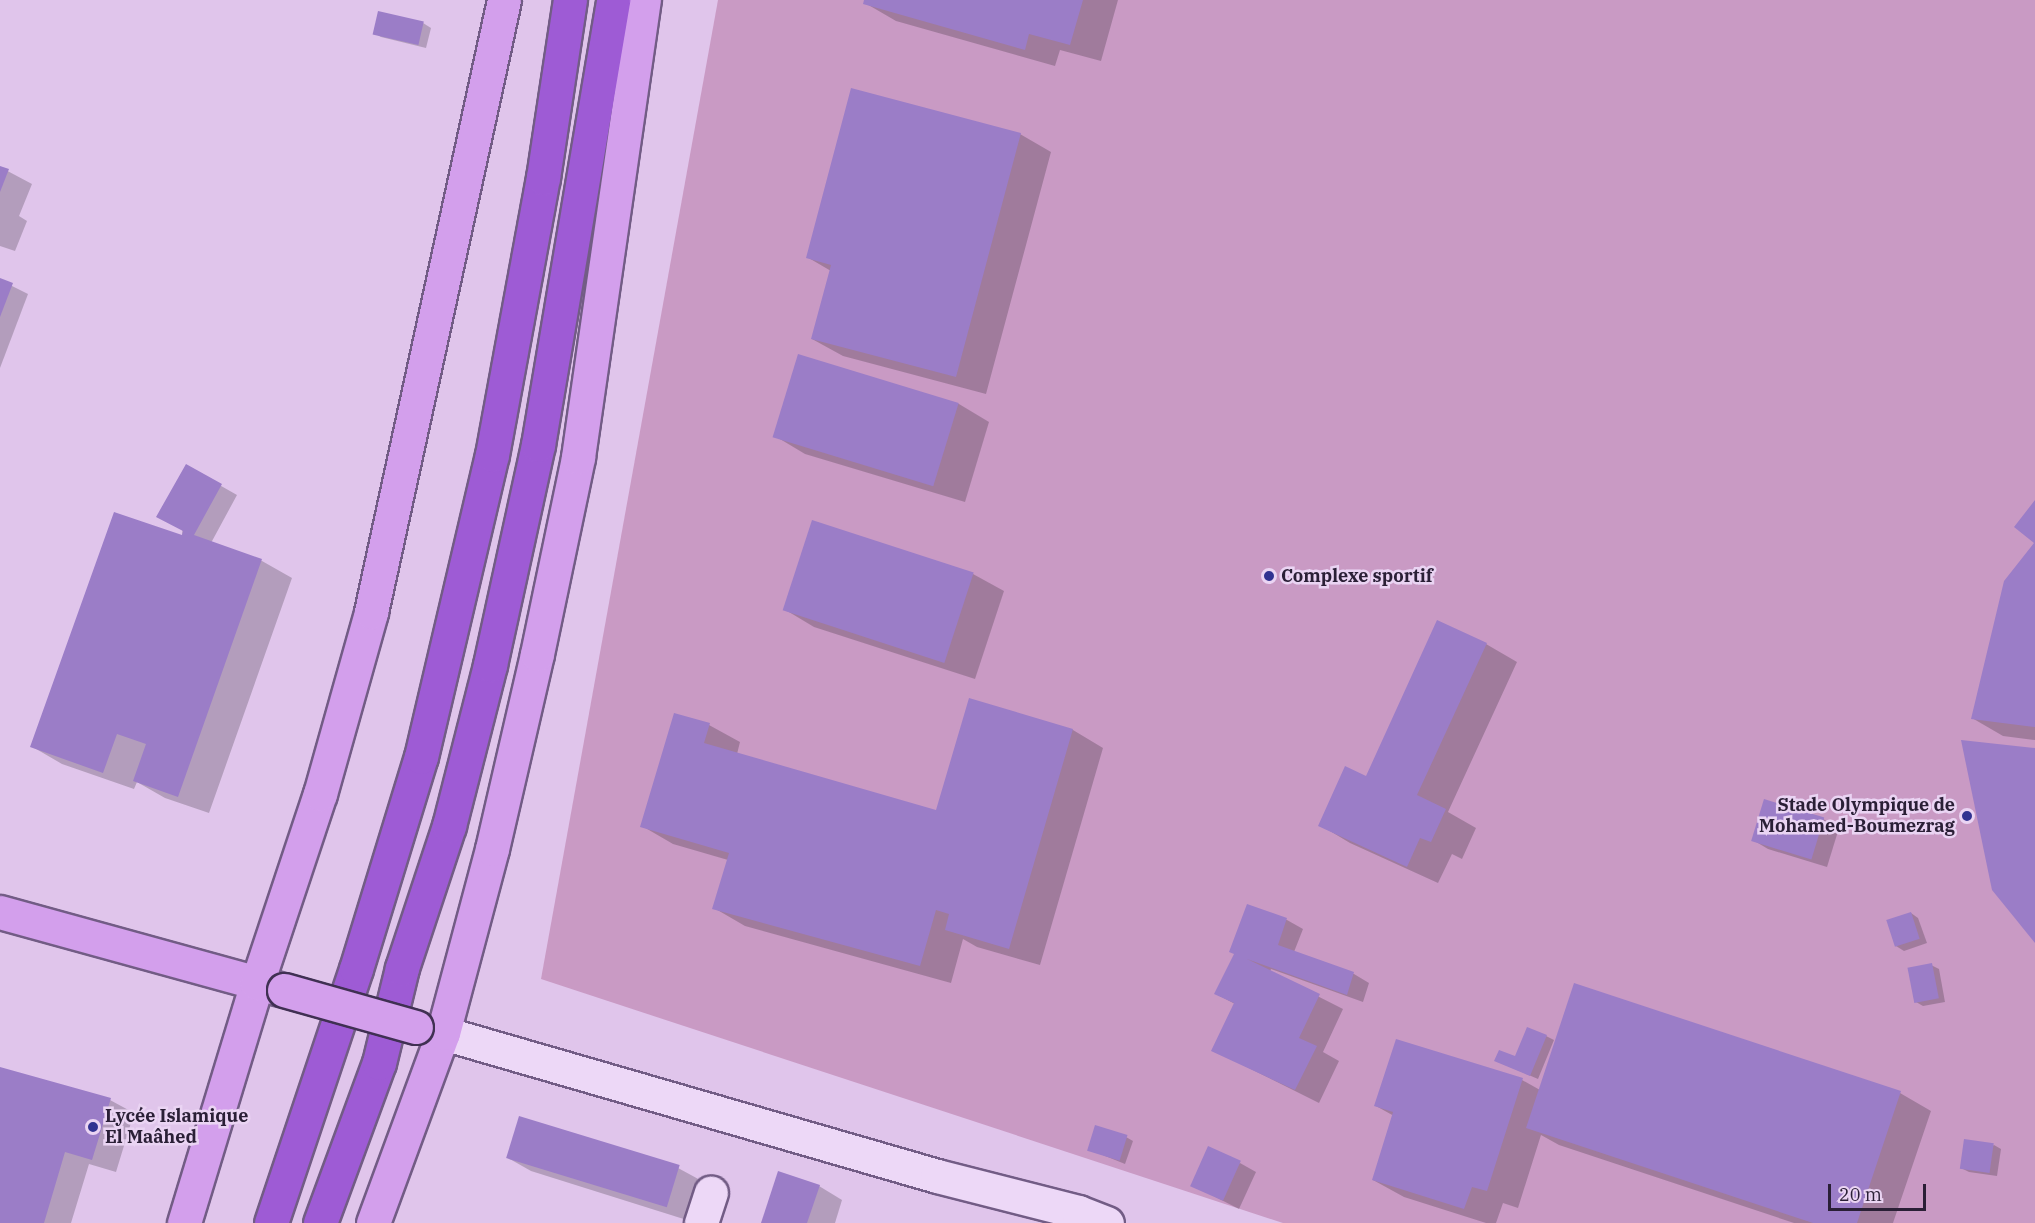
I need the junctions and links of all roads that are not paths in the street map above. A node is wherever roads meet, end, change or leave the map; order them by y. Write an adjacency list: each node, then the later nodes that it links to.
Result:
1 (504, 0): 6 (main road)
2 (570, 0): 10 (highway)
3 (613, 0): 11 (highway)
4 (644, 0): 7 (main road)
5 (0, 912): 6 (main road)
6 (271, 987): 7 (main road, bridge); 9 (main road)
7 (430, 1030): 8 (street); 12 (main road)
8 (1087, 1219)
9 (184, 1223)
10 (271, 1223)
11 (320, 1223)
12 (373, 1223)

